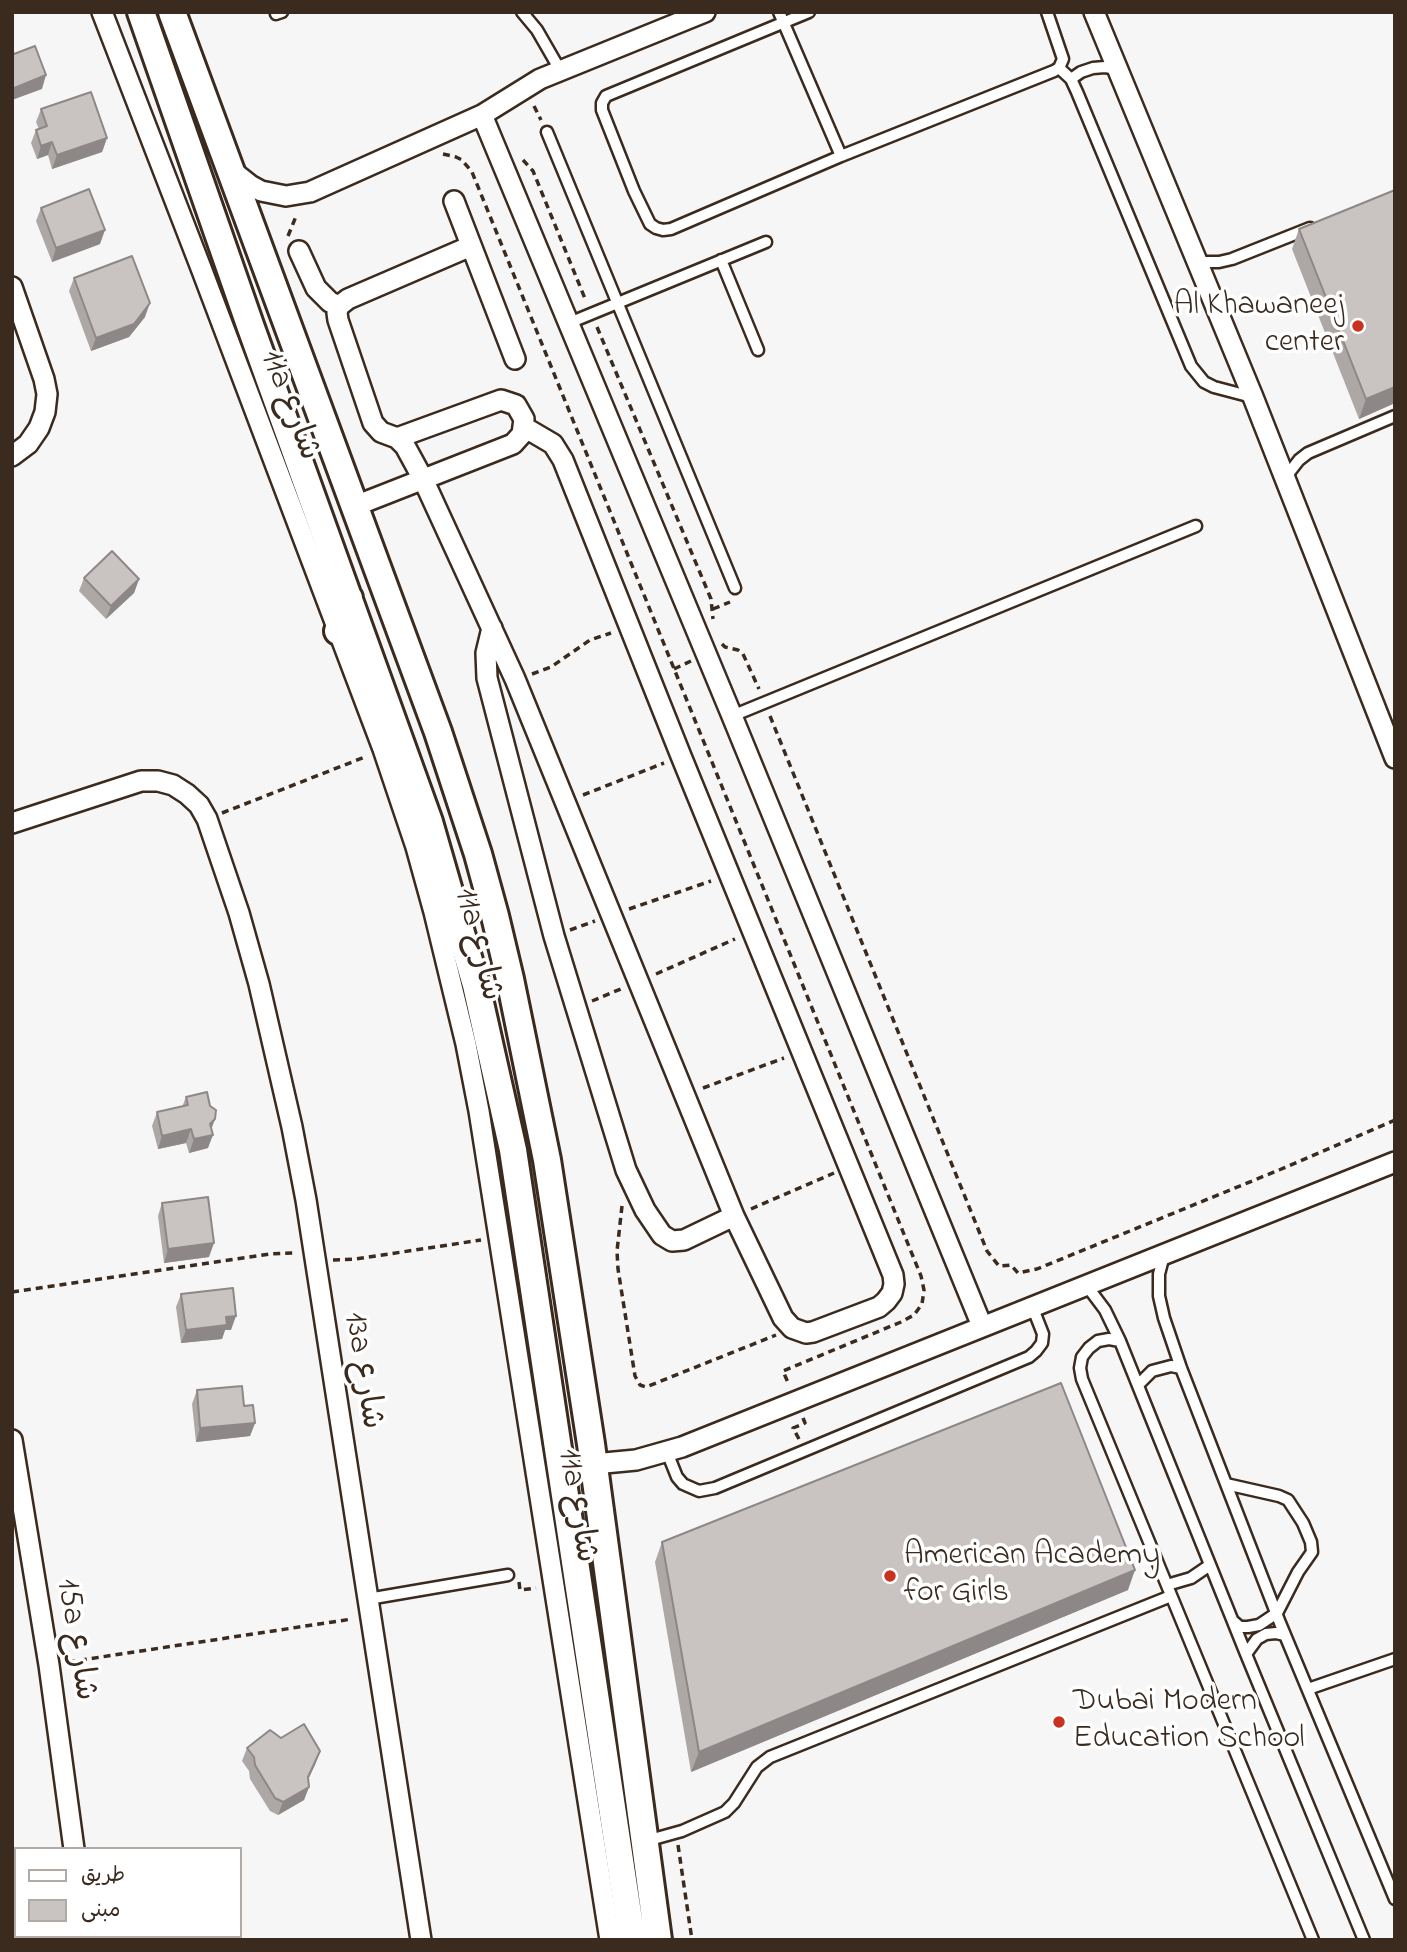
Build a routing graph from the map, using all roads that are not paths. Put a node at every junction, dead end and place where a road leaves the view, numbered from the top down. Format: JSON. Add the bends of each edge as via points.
{"nodes":[{"id":1,"x":102,"y":12,"type":"edge"},
{"id":2,"x":141,"y":12,"type":"edge"},
{"id":3,"x":172,"y":12,"type":"edge"},
{"id":4,"x":522,"y":12,"type":"edge"},
{"id":5,"x":705,"y":12,"type":"edge"},
{"id":6,"x":809,"y":12,"type":"edge"},
{"id":7,"x":1047,"y":12,"type":"edge"},
{"id":8,"x":1094,"y":12,"type":"edge"},
{"id":9,"x":782,"y":17,"type":"edge"},
{"id":10,"x":1059,"y":68,"type":"junction"},
{"id":11,"x":1118,"y":69,"type":"junction"},
{"id":12,"x":560,"y":70,"type":"junction"},
{"id":13,"x":1070,"y":79,"type":"junction"},
{"id":14,"x":482,"y":115,"type":"junction"},
{"id":15,"x":547,"y":132,"type":"road end"},
{"id":16,"x":186,"y":141,"type":"junction"},
{"id":17,"x":841,"y":156,"type":"junction"},
{"id":18,"x":231,"y":169,"type":"junction"},
{"id":19,"x":454,"y":201,"type":"dead end"},
{"id":20,"x":1320,"y":224,"type":"edge"},
{"id":21,"x":766,"y":242,"type":"dead end"},
{"id":22,"x":471,"y":246,"type":"junction"},
{"id":23,"x":292,"y":247,"type":"road end"},
{"id":24,"x":722,"y":260,"type":"junction"},
{"id":25,"x":265,"y":262,"type":"junction"},
{"id":26,"x":1197,"y":262,"type":"junction"},
{"id":27,"x":12,"y":287,"type":"edge"},
{"id":28,"x":618,"y":303,"type":"junction"},
{"id":29,"x":339,"y":306,"type":"junction"},
{"id":30,"x":569,"y":323,"type":"junction"},
{"id":31,"x":250,"y":325,"type":"junction"},
{"id":32,"x":758,"y":350,"type":"dead end"},
{"id":33,"x":515,"y":359,"type":"dead end"},
{"id":34,"x":1253,"y":397,"type":"junction"},
{"id":35,"x":1395,"y":416,"type":"edge"},
{"id":36,"x":524,"y":427,"type":"junction"},
{"id":37,"x":397,"y":438,"type":"junction"},
{"id":38,"x":12,"y":457,"type":"edge"},
{"id":39,"x":423,"y":479,"type":"junction"},
{"id":40,"x":1285,"y":479,"type":"junction"},
{"id":41,"x":355,"y":506,"type":"junction"},
{"id":42,"x":1196,"y":526,"type":"dead end"},
{"id":43,"x":735,"y":588,"type":"dead end"},
{"id":44,"x":349,"y":598,"type":"junction"},
{"id":45,"x":492,"y":628,"type":"junction"},
{"id":46,"x":338,"y":631,"type":"junction"},
{"id":47,"x":412,"y":661,"type":"junction"},
{"id":48,"x":732,"y":716,"type":"junction"},
{"id":49,"x":1395,"y":758,"type":"edge"},
{"id":50,"x":12,"y":823,"type":"edge"},
{"id":51,"x":1395,"y":1162,"type":"edge"},
{"id":52,"x":734,"y":1216,"type":"junction"},
{"id":53,"x":1165,"y":1253,"type":"junction"},
{"id":54,"x":1081,"y":1286,"type":"junction"},
{"id":55,"x":1031,"y":1306,"type":"junction"},
{"id":56,"x":982,"y":1326,"type":"junction"},
{"id":57,"x":542,"y":1340,"type":"junction"},
{"id":58,"x":1120,"y":1342,"type":"junction"},
{"id":59,"x":1181,"y":1368,"type":"junction"},
{"id":60,"x":1138,"y":1385,"type":"junction"},
{"id":61,"x":12,"y":1440,"type":"edge"},
{"id":62,"x":667,"y":1452,"type":"junction"},
{"id":63,"x":594,"y":1464,"type":"junction"},
{"id":64,"x":1226,"y":1484,"type":"junction"},
{"id":65,"x":1210,"y":1564,"type":"junction"},
{"id":66,"x":508,"y":1575,"type":"dead end"},
{"id":67,"x":1167,"y":1585,"type":"junction"},
{"id":68,"x":1171,"y":1596,"type":"junction"},
{"id":69,"x":368,"y":1608,"type":"junction"},
{"id":70,"x":1277,"y":1613,"type":"junction"},
{"id":71,"x":1233,"y":1621,"type":"junction"},
{"id":72,"x":1285,"y":1635,"type":"junction"},
{"id":73,"x":1245,"y":1654,"type":"junction"},
{"id":74,"x":1395,"y":1659,"type":"edge"},
{"id":75,"x":1308,"y":1689,"type":"junction"},
{"id":76,"x":645,"y":1842,"type":"junction"},
{"id":77,"x":74,"y":1847,"type":"edge"},
{"id":78,"x":1395,"y":1899,"type":"edge"},
{"id":79,"x":421,"y":1940,"type":"edge"},
{"id":80,"x":610,"y":1940,"type":"edge"},
{"id":81,"x":632,"y":1940,"type":"edge"},
{"id":82,"x":658,"y":1940,"type":"edge"},
{"id":83,"x":1313,"y":1940,"type":"edge"},
{"id":84,"x":1364,"y":1940,"type":"edge"}],
"edges":[{"from":1,"to":46,"type":"street","name":"11a شارع"},
{"from":2,"to":16,"type":"street","name":"11a شارع"},
{"from":3,"to":18,"type":"street","name":"11a شارع"},
{"from":4,"to":12,"type":"lane"},
{"from":5,"to":12,"type":"street"},
{"from":6,"to":9,"type":"lane"},
{"from":7,"to":10,"type":"lane","via":[[1062,54]]},
{"from":8,"to":11,"type":"street"},
{"from":9,"to":17,"type":"lane"},
{"from":9,"to":17,"type":"lane","via":[[606,96],[601,110],[634,191],[650,224],[671,229]]},
{"from":10,"to":13,"type":"lane"},
{"from":10,"to":17,"type":"lane"},
{"from":11,"to":13,"type":"lane","via":[[1093,68]]},
{"from":11,"to":26,"type":"street"},
{"from":12,"to":14,"type":"street"},
{"from":13,"to":34,"type":"lane","via":[[1191,366],[1204,382]]},
{"from":14,"to":18,"type":"street","via":[[310,192],[286,196],[261,191]]},
{"from":14,"to":30,"type":"street"},
{"from":15,"to":28,"type":"lane"},
{"from":16,"to":25,"type":"street","via":[[211,178],[240,253],[251,262]]},
{"from":16,"to":31,"type":"street","name":"11a شارع"},
{"from":18,"to":25,"type":"street","name":"11a شارع"},
{"from":19,"to":22,"type":"street"},
{"from":20,"to":26,"type":"lane","via":[[1232,259]]},
{"from":21,"to":24,"type":"lane"},
{"from":22,"to":29,"type":"street"},
{"from":22,"to":33,"type":"street"},
{"from":23,"to":29,"type":"street","via":[[316,288]]},
{"from":24,"to":28,"type":"lane"},
{"from":24,"to":32,"type":"lane"},
{"from":25,"to":41,"type":"street","name":"11a شارع"},
{"from":26,"to":34,"type":"street"},
{"from":27,"to":38,"type":"street","via":[[47,394],[39,428]]},
{"from":28,"to":30,"type":"lane"},
{"from":28,"to":43,"type":"lane"},
{"from":29,"to":37,"type":"street","via":[[338,320],[373,423]]},
{"from":30,"to":48,"type":"street"},
{"from":31,"to":44,"type":"street","name":"11a شارع"},
{"from":31,"to":47,"type":"street","via":[[264,326],[279,338],[386,631]]},
{"from":34,"to":40,"type":"street"},
{"from":35,"to":40,"type":"lane","via":[[1308,453]]},
{"from":36,"to":37,"type":"street","via":[[516,405],[501,400]]},
{"from":36,"to":39,"type":"street","via":[[513,444]]},
{"from":36,"to":52,"type":"street","via":[[559,451],[893,1275],[892,1293],[879,1307],[813,1332],[799,1331],[787,1324]]},
{"from":37,"to":39,"type":"street"},
{"from":39,"to":41,"type":"street"},
{"from":39,"to":45,"type":"street"},
{"from":40,"to":49,"type":"street"},
{"from":41,"to":47,"type":"street","name":"11a شارع"},
{"from":42,"to":48,"type":"lane"},
{"from":44,"to":46,"type":"street"},
{"from":44,"to":57,"type":"street","name":"11a شارع","via":[[429,822],[476,985],[513,1150]]},
{"from":45,"to":52,"type":"street"},
{"from":45,"to":52,"type":"street","via":[[487,678],[554,936],[630,1180],[654,1224],[672,1241],[684,1240]]},
{"from":46,"to":80,"type":"street","name":"11a شارع","via":[[416,847],[452,978],[479,1111]]},
{"from":47,"to":63,"type":"street","name":"11a شارع","via":[[478,854],[510,979],[547,1160]]},
{"from":48,"to":56,"type":"street"},
{"from":50,"to":69,"type":"street","name":"13a شارع","via":[[141,781],[173,785],[193,800],[207,819],[239,913],[306,1200]]},
{"from":51,"to":53,"type":"street"},
{"from":53,"to":54,"type":"street"},
{"from":53,"to":59,"type":"lane","via":[[1159,1296]]},
{"from":54,"to":55,"type":"street"},
{"from":54,"to":58,"type":"lane","via":[[1098,1299]]},
{"from":55,"to":56,"type":"street"},
{"from":55,"to":62,"type":"lane","via":[[1043,1334],[1042,1343],[1029,1357],[707,1491],[683,1484]]},
{"from":56,"to":62,"type":"street"},
{"from":57,"to":63,"type":"street","via":[[555,1362],[574,1447]]},
{"from":57,"to":81,"type":"street","name":"11a شارع"},
{"from":58,"to":60,"type":"lane"},
{"from":58,"to":67,"type":"lane","via":[[1098,1341],[1089,1348],[1080,1368],[1082,1379]]},
{"from":59,"to":60,"type":"lane","via":[[1152,1371]]},
{"from":59,"to":64,"type":"lane"},
{"from":60,"to":65,"type":"lane"},
{"from":61,"to":77,"type":"street","name":"15a شارع"},
{"from":62,"to":63,"type":"street"},
{"from":63,"to":76,"type":"street","name":"11a شارع"},
{"from":64,"to":70,"type":"lane"},
{"from":64,"to":70,"type":"lane","via":[[1288,1500],[1311,1542],[1312,1552]]},
{"from":65,"to":67,"type":"lane","via":[[1191,1578]]},
{"from":65,"to":71,"type":"lane"},
{"from":66,"to":69,"type":"lane"},
{"from":67,"to":68,"type":"lane"},
{"from":68,"to":76,"type":"lane","via":[[771,1757],[757,1768],[726,1812]]},
{"from":68,"to":83,"type":"lane"},
{"from":69,"to":79,"type":"street","name":"13a شارع"},
{"from":70,"to":71,"type":"lane","via":[[1248,1627]]},
{"from":70,"to":72,"type":"lane"},
{"from":71,"to":73,"type":"lane"},
{"from":72,"to":73,"type":"lane","via":[[1266,1634]]},
{"from":72,"to":75,"type":"lane"},
{"from":73,"to":84,"type":"lane"},
{"from":74,"to":75,"type":"lane"},
{"from":75,"to":78,"type":"lane"},
{"from":76,"to":82,"type":"street","name":"11a شارع"}]}
